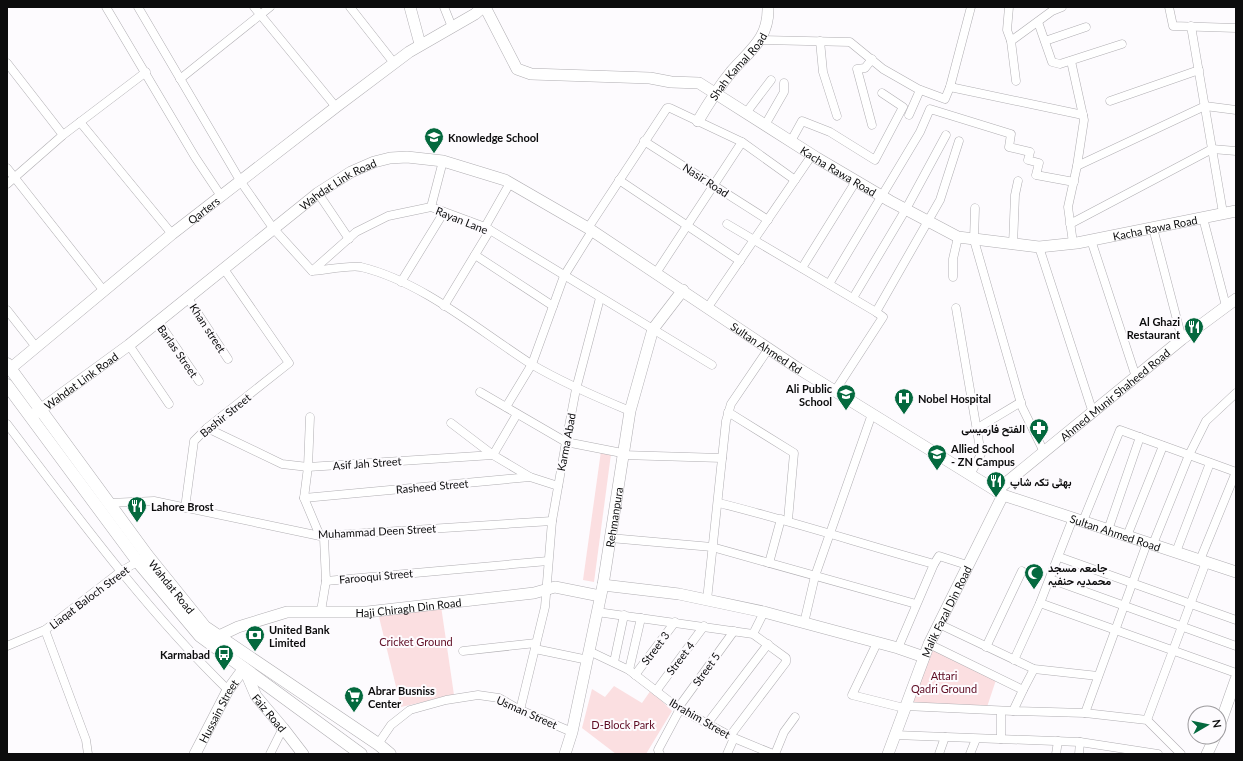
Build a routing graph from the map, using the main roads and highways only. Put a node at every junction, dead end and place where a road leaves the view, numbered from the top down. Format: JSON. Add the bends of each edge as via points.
{"nodes":[{"id":1,"x":9,"y":366,"type":"edge"},
{"id":2,"x":7,"y":385,"type":"edge"},
{"id":3,"x":143,"y":558,"type":"junction"},
{"id":4,"x":250,"y":657,"type":"junction"},
{"id":5,"x":244,"y":668,"type":"junction"},
{"id":6,"x":361,"y":754,"type":"edge"},
{"id":7,"x":390,"y":754,"type":"edge"}],
"edges":[{"from":1,"to":3,"type":"main road","name":"Wahdat Road","via":[[109,503]]},
{"from":2,"to":3,"type":"main road","name":"Wahdat Road"},
{"from":3,"to":4,"type":"main road","name":"Wahdat Road","via":[[205,627]]},
{"from":3,"to":5,"type":"main road","name":"Wahdat Road","via":[[200,636]]},
{"from":4,"to":5,"type":"main road"},
{"from":4,"to":7,"type":"main road","name":"Wahdat Road"},
{"from":5,"to":6,"type":"main road","name":"Wahdat Road"}]}
